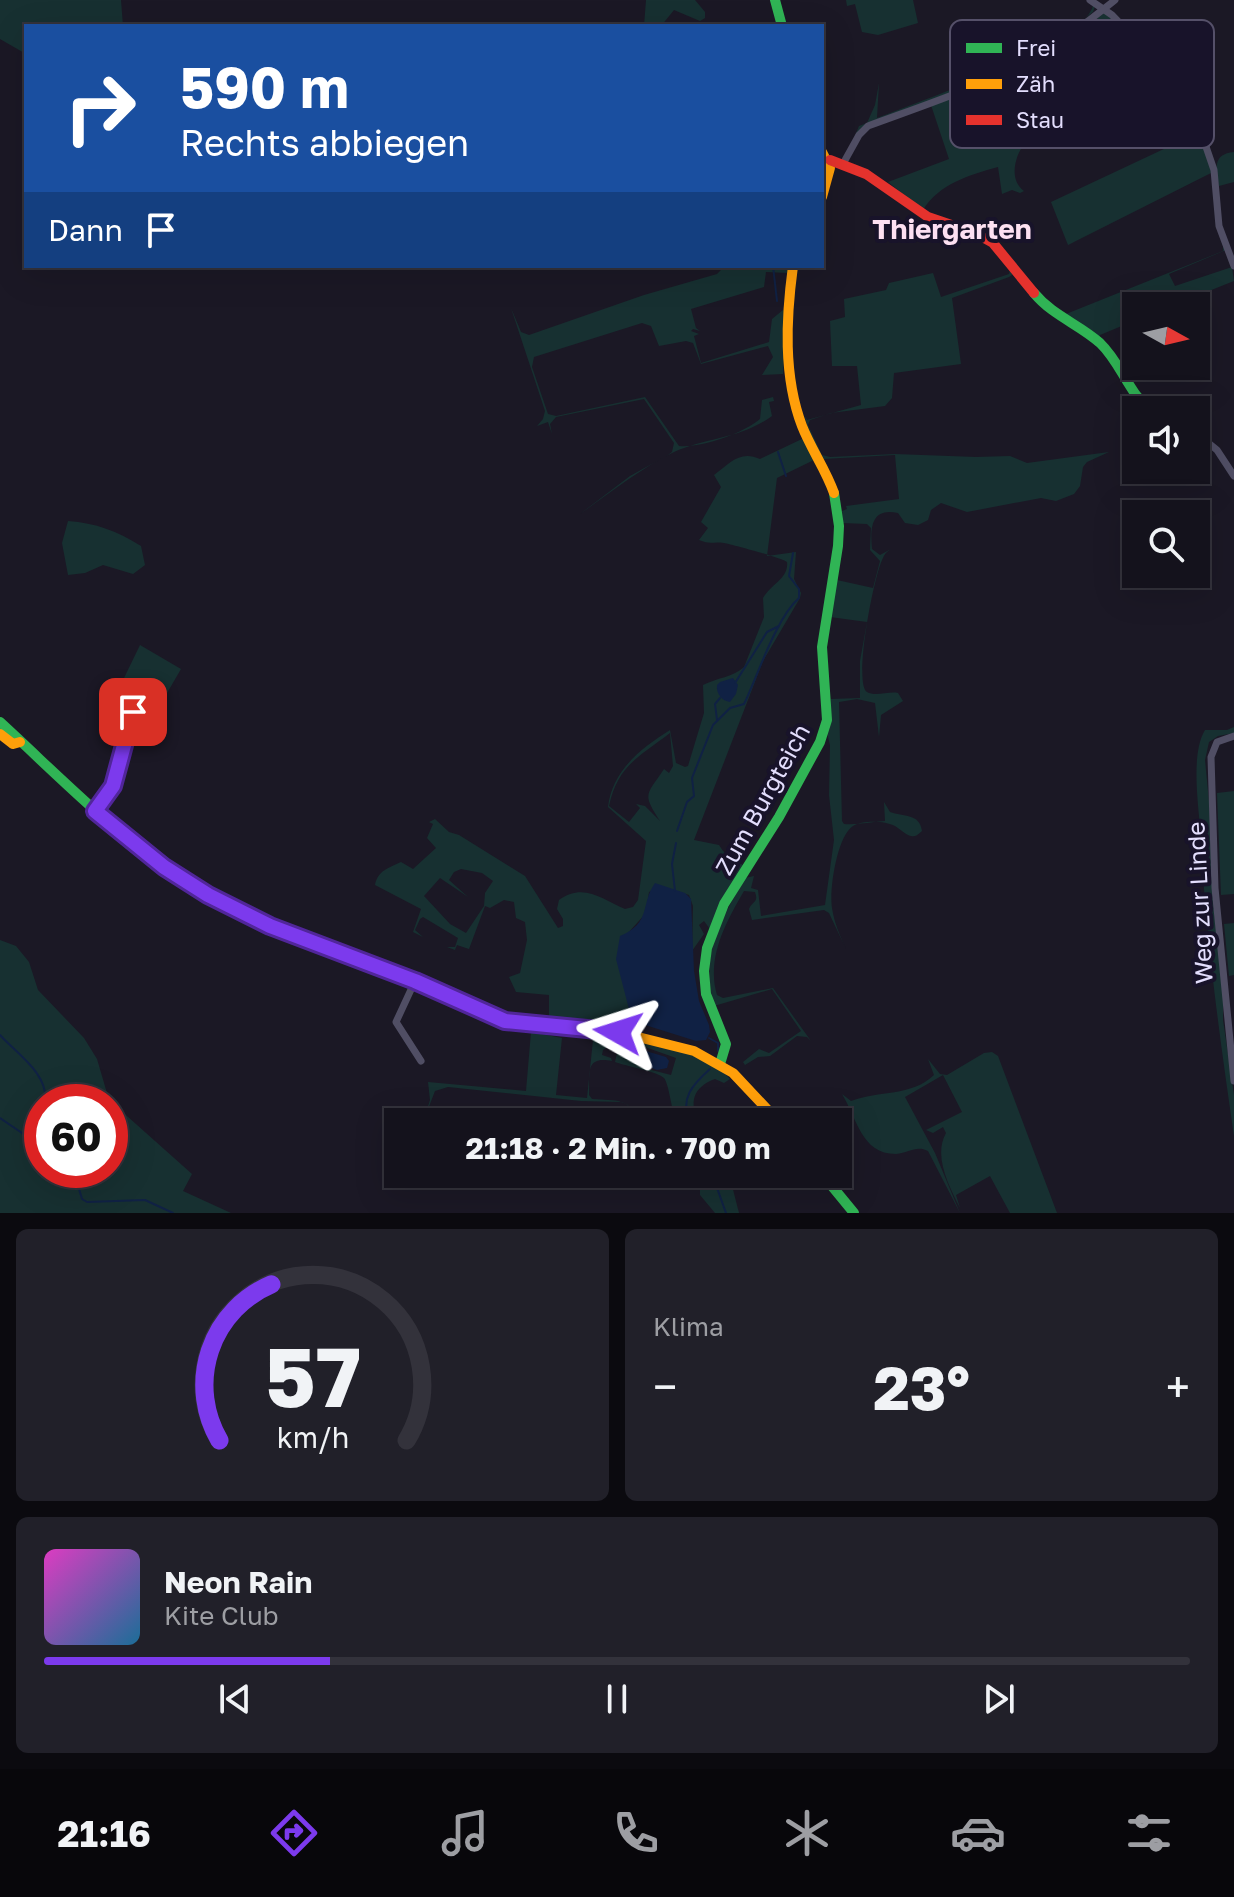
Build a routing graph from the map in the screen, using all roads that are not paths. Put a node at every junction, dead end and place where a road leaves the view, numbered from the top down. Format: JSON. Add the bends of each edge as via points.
{"nodes":[{"id":1,"x":775,"y":0,"type":"edge"},
{"id":2,"x":1090,"y":0,"type":"edge"},
{"id":3,"x":1115,"y":0,"type":"edge"},
{"id":4,"x":1104,"y":8,"type":"junction"},
{"id":5,"x":1089,"y":20,"type":"edge"},
{"id":6,"x":1116,"y":20,"type":"edge"},
{"id":7,"x":778,"y":24,"type":"edge"},
{"id":8,"x":950,"y":95,"type":"edge"},
{"id":9,"x":1206,"y":148,"type":"edge"},
{"id":10,"x":824,"y":154,"type":"edge"},
{"id":11,"x":830,"y":160,"type":"junction"},
{"id":12,"x":844,"y":162,"type":"junction"},
{"id":13,"x":824,"y":192,"type":"edge"},
{"id":14,"x":1234,"y":266,"type":"edge"},
{"id":15,"x":793,"y":268,"type":"edge"},
{"id":16,"x":1137,"y":396,"type":"edge"},
{"id":17,"x":1210,"y":444,"type":"edge"},
{"id":18,"x":1234,"y":476,"type":"edge"},
{"id":19,"x":133,"y":712,"type":"dead end"},
{"id":20,"x":0,"y":722,"type":"edge"},
{"id":21,"x":0,"y":734,"type":"edge"},
{"id":22,"x":1234,"y":736,"type":"edge"},
{"id":23,"x":20,"y":742,"type":"junction"},
{"id":24,"x":95,"y":811,"type":"junction"},
{"id":25,"x":415,"y":981,"type":"junction"},
{"id":26,"x":421,"y":1061,"type":"dead end"},
{"id":27,"x":720,"y":1064,"type":"junction"},
{"id":28,"x":1234,"y":1081,"type":"edge"},
{"id":29,"x":767,"y":1108,"type":"edge"},
{"id":30,"x":833,"y":1188,"type":"edge"},
{"id":31,"x":854,"y":1213,"type":"edge"}],
"edges":[{"from":1,"to":7,"type":"street"},
{"from":2,"to":4,"type":"street"},
{"from":3,"to":4,"type":"street"},
{"from":4,"to":5,"type":"street"},
{"from":4,"to":6,"type":"street"},
{"from":8,"to":12,"type":"street","via":[[868,126]]},
{"from":9,"to":14,"type":"street","via":[[1219,226]]},
{"from":10,"to":11,"type":"street"},
{"from":11,"to":12,"type":"street"},
{"from":11,"to":13,"type":"street"},
{"from":12,"to":16,"type":"street","via":[[921,213],[994,244],[1050,310],[1099,343]]},
{"from":15,"to":27,"type":"street","name":"Zum Burgteich","via":[[793,393],[803,428],[835,495],[838,516],[821,655],[827,717],[796,786],[710,939],[704,982],[726,1044]]},
{"from":17,"to":18,"type":"street"},
{"from":19,"to":24,"type":"street","via":[[113,786]]},
{"from":20,"to":23,"type":"street"},
{"from":21,"to":23,"type":"street","via":[[13,744]]},
{"from":22,"to":28,"type":"street","name":"Weg zur Linde","via":[[1217,742],[1211,757],[1215,888]]},
{"from":23,"to":24,"type":"street"},
{"from":24,"to":25,"type":"street","via":[[164,867],[232,908]]},
{"from":25,"to":26,"type":"street","via":[[396,1022]]},
{"from":25,"to":27,"type":"street","via":[[505,1021],[618,1032],[686,1048]]},
{"from":27,"to":29,"type":"street"},
{"from":30,"to":31,"type":"street"}]}
